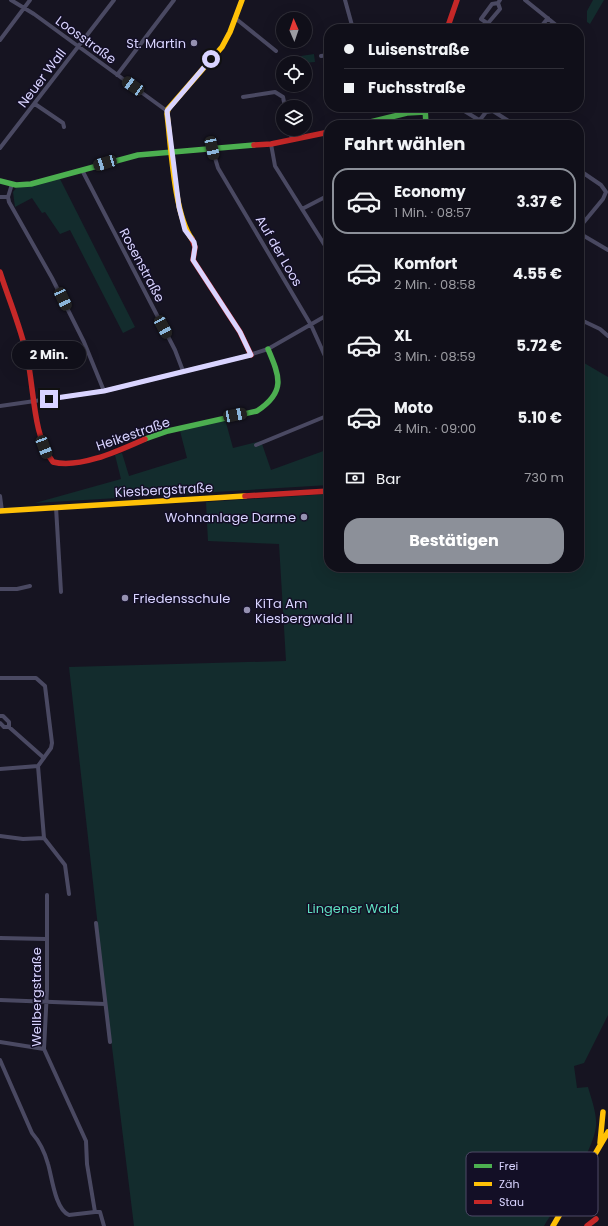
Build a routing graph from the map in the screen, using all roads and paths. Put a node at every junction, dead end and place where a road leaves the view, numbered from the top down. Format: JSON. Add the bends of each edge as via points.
{"nodes":[{"id":1,"x":11,"y":0,"type":"edge"},
{"id":2,"x":30,"y":0,"type":"edge"},
{"id":3,"x":114,"y":0,"type":"edge"},
{"id":4,"x":174,"y":0,"type":"edge"},
{"id":5,"x":242,"y":0,"type":"edge"},
{"id":6,"x":345,"y":0,"type":"edge"},
{"id":7,"x":457,"y":0,"type":"edge"},
{"id":8,"x":525,"y":0,"type":"edge"},
{"id":9,"x":499,"y":1,"type":"edge"},
{"id":10,"x":24,"y":8,"type":"junction"},
{"id":11,"x":235,"y":18,"type":"junction"},
{"id":12,"x":548,"y":18,"type":"junction"},
{"id":13,"x":449,"y":22,"type":"joint"},
{"id":14,"x":352,"y":24,"type":"edge"},
{"id":15,"x":451,"y":24,"type":"edge"},
{"id":16,"x":543,"y":24,"type":"edge"},
{"id":17,"x":555,"y":24,"type":"edge"},
{"id":18,"x":0,"y":40,"type":"edge"},
{"id":19,"x":78,"y":47,"type":"junction"},
{"id":20,"x":276,"y":51,"type":"dead end"},
{"id":21,"x":321,"y":56,"type":"dead end"},
{"id":22,"x":324,"y":56,"type":"edge"},
{"id":23,"x":117,"y":75,"type":"junction"},
{"id":24,"x":244,"y":97,"type":"dead end"},
{"id":25,"x":284,"y":100,"type":"edge"},
{"id":26,"x":35,"y":104,"type":"junction"},
{"id":27,"x":167,"y":111,"type":"junction"},
{"id":28,"x":412,"y":112,"type":"edge"},
{"id":29,"x":466,"y":112,"type":"edge"},
{"id":30,"x":486,"y":112,"type":"edge"},
{"id":31,"x":495,"y":112,"type":"edge"},
{"id":32,"x":383,"y":120,"type":"edge"},
{"id":33,"x":479,"y":120,"type":"joint"},
{"id":34,"x":507,"y":120,"type":"edge"},
{"id":35,"x":64,"y":127,"type":"dead end"},
{"id":36,"x":324,"y":133,"type":"edge"},
{"id":37,"x":291,"y":136,"type":"edge"},
{"id":38,"x":292,"y":140,"type":"junction"},
{"id":39,"x":271,"y":144,"type":"junction"},
{"id":40,"x":0,"y":148,"type":"edge"},
{"id":41,"x":212,"y":148,"type":"junction"},
{"id":42,"x":171,"y":151,"type":"junction"},
{"id":43,"x":82,"y":170,"type":"junction"},
{"id":44,"x":584,"y":173,"type":"edge"},
{"id":45,"x":0,"y":181,"type":"edge"},
{"id":46,"x":12,"y":184,"type":"junction"},
{"id":47,"x":0,"y":197,"type":"edge"},
{"id":48,"x":8,"y":197,"type":"junction"},
{"id":49,"x":324,"y":198,"type":"edge"},
{"id":50,"x":302,"y":209,"type":"junction"},
{"id":51,"x":584,"y":222,"type":"edge"},
{"id":52,"x":584,"y":235,"type":"edge"},
{"id":53,"x":324,"y":244,"type":"edge"},
{"id":54,"x":608,"y":250,"type":"edge"},
{"id":55,"x":0,"y":272,"type":"edge"},
{"id":56,"x":324,"y":317,"type":"edge"},
{"id":57,"x":584,"y":321,"type":"edge"},
{"id":58,"x":311,"y":325,"type":"junction"},
{"id":59,"x":608,"y":336,"type":"edge"},
{"id":60,"x":268,"y":349,"type":"junction"},
{"id":61,"x":324,"y":354,"type":"edge"},
{"id":62,"x":251,"y":355,"type":"junction"},
{"id":63,"x":183,"y":371,"type":"junction"},
{"id":64,"x":104,"y":391,"type":"junction"},
{"id":65,"x":33,"y":401,"type":"junction"},
{"id":66,"x":0,"y":406,"type":"edge"},
{"id":67,"x":324,"y":417,"type":"edge"},
{"id":68,"x":256,"y":446,"type":"dead end"},
{"id":69,"x":324,"y":491,"type":"edge"},
{"id":70,"x":0,"y":496,"type":"edge"},
{"id":71,"x":56,"y":507,"type":"junction"},
{"id":72,"x":1,"y":511,"type":"edge"},
{"id":73,"x":30,"y":586,"type":"dead end"},
{"id":74,"x":0,"y":590,"type":"edge"},
{"id":75,"x":61,"y":592,"type":"dead end"},
{"id":76,"x":0,"y":678,"type":"edge"},
{"id":77,"x":0,"y":716,"type":"edge"},
{"id":78,"x":0,"y":723,"type":"edge"},
{"id":79,"x":9,"y":727,"type":"junction"},
{"id":80,"x":44,"y":758,"type":"junction"},
{"id":81,"x":38,"y":766,"type":"junction"},
{"id":82,"x":0,"y":768,"type":"edge"},
{"id":83,"x":0,"y":836,"type":"edge"},
{"id":84,"x":44,"y":838,"type":"junction"},
{"id":85,"x":69,"y":894,"type":"dead end"},
{"id":86,"x":47,"y":896,"type":"dead end"},
{"id":87,"x":96,"y":922,"type":"dead end"},
{"id":88,"x":0,"y":938,"type":"edge"},
{"id":89,"x":46,"y":939,"type":"junction"},
{"id":90,"x":0,"y":1000,"type":"edge"},
{"id":91,"x":46,"y":1002,"type":"junction"},
{"id":92,"x":105,"y":1004,"type":"junction"},
{"id":93,"x":0,"y":1042,"type":"edge"},
{"id":94,"x":110,"y":1042,"type":"dead end"},
{"id":95,"x":44,"y":1048,"type":"junction"},
{"id":96,"x":0,"y":1060,"type":"edge"},
{"id":97,"x":603,"y":1112,"type":"dead end"},
{"id":98,"x":608,"y":1132,"type":"edge"},
{"id":99,"x":599,"y":1148,"type":"junction"},
{"id":100,"x":597,"y":1152,"type":"edge"},
{"id":101,"x":95,"y":1212,"type":"junction"},
{"id":102,"x":559,"y":1216,"type":"edge"},
{"id":103,"x":596,"y":1219,"type":"dead end"},
{"id":104,"x":104,"y":1226,"type":"edge"},
{"id":105,"x":553,"y":1226,"type":"edge"},
{"id":106,"x":587,"y":1226,"type":"edge"}],
"edges":[{"from":1,"to":10,"type":"street","name":"Loosstraße"},
{"from":2,"to":10,"type":"street"},
{"from":3,"to":19,"type":"street","name":"Neuer Wall"},
{"from":4,"to":23,"type":"street"},
{"from":5,"to":11,"type":"street"},
{"from":6,"to":14,"type":"street"},
{"from":7,"to":13,"type":"street"},
{"from":8,"to":12,"type":"street"},
{"from":9,"to":9,"type":"street","via":[[500,9],[486,23],[481,19],[492,4]]},
{"from":10,"to":18,"type":"street"},
{"from":10,"to":19,"type":"street","name":"Loosstraße"},
{"from":11,"to":20,"type":"street"},
{"from":11,"to":27,"type":"street","via":[[222,47]]},
{"from":12,"to":16,"type":"street"},
{"from":12,"to":17,"type":"street"},
{"from":13,"to":15,"type":"street"},
{"from":19,"to":23,"type":"street","name":"Loosstraße"},
{"from":19,"to":26,"type":"street","name":"Neuer Wall"},
{"from":21,"to":22,"type":"street"},
{"from":23,"to":27,"type":"street","name":"Loosstraße"},
{"from":24,"to":25,"type":"street","via":[[275,92]]},
{"from":26,"to":35,"type":"street","via":[[63,123]]},
{"from":26,"to":40,"type":"street","name":"Neuer Wall"},
{"from":27,"to":42,"type":"street"},
{"from":28,"to":32,"type":"street"},
{"from":29,"to":33,"type":"street"},
{"from":30,"to":33,"type":"street"},
{"from":31,"to":34,"type":"street"},
{"from":36,"to":38,"type":"street"},
{"from":37,"to":38,"type":"street"},
{"from":38,"to":39,"type":"street"},
{"from":39,"to":41,"type":"street"},
{"from":39,"to":50,"type":"street","via":[[275,166]]},
{"from":41,"to":42,"type":"street"},
{"from":41,"to":58,"type":"street","name":"Auf der Loos","via":[[218,168]]},
{"from":42,"to":43,"type":"street","via":[[138,155]]},
{"from":42,"to":62,"type":"street","via":[[181,220],[195,247],[193,260],[240,332]]},
{"from":43,"to":46,"type":"street","via":[[32,184]]},
{"from":43,"to":63,"type":"street","name":"Rosenstraße","via":[[176,350]]},
{"from":44,"to":51,"type":"street","via":[[601,185],[606,192]]},
{"from":45,"to":46,"type":"street"},
{"from":46,"to":48,"type":"street"},
{"from":47,"to":48,"type":"street"},
{"from":48,"to":64,"type":"street","via":[[14,213],[52,278],[84,342]]},
{"from":49,"to":50,"type":"street"},
{"from":50,"to":53,"type":"street"},
{"from":52,"to":54,"type":"street"},
{"from":55,"to":65,"type":"street","via":[[27,356]]},
{"from":56,"to":58,"type":"street"},
{"from":57,"to":59,"type":"street"},
{"from":58,"to":60,"type":"street"},
{"from":58,"to":61,"type":"street","name":"Auf der Loos"},
{"from":60,"to":62,"type":"street"},
{"from":60,"to":65,"type":"street","name":"Heikestraße","via":[[279,385],[278,393],[270,404],[257,411],[148,438],[84,461],[62,464],[53,462],[48,456]]},
{"from":62,"to":63,"type":"street"},
{"from":63,"to":64,"type":"street"},
{"from":64,"to":65,"type":"street"},
{"from":65,"to":66,"type":"street"},
{"from":67,"to":68,"type":"street"},
{"from":69,"to":71,"type":"street","name":"Kiesbergstraße"},
{"from":70,"to":72,"type":"street"},
{"from":71,"to":72,"type":"street","name":"Kiesbergstraße"},
{"from":71,"to":75,"type":"street"},
{"from":73,"to":74,"type":"street"},
{"from":76,"to":80,"type":"street","via":[[36,678],[45,686],[52,743]]},
{"from":77,"to":79,"type":"street","via":[[9,722]]},
{"from":78,"to":79,"type":"street","via":[[4,727]]},
{"from":79,"to":80,"type":"street"},
{"from":80,"to":81,"type":"street"},
{"from":81,"to":82,"type":"street"},
{"from":81,"to":84,"type":"street"},
{"from":83,"to":84,"type":"street"},
{"from":84,"to":85,"type":"street","via":[[65,865]]},
{"from":86,"to":89,"type":"street","name":"Wellbergstraße"},
{"from":87,"to":92,"type":"street"},
{"from":88,"to":89,"type":"street"},
{"from":89,"to":91,"type":"street","name":"Wellbergstraße"},
{"from":90,"to":91,"type":"street"},
{"from":91,"to":92,"type":"street"},
{"from":91,"to":95,"type":"street","name":"Wellbergstraße"},
{"from":92,"to":94,"type":"street"},
{"from":93,"to":95,"type":"street"},
{"from":95,"to":101,"type":"street","name":"Wellbergstraße","via":[[86,1141]]},
{"from":96,"to":101,"type":"street","via":[[32,1133],[45,1156],[53,1187],[64,1211],[70,1215]]},
{"from":97,"to":99,"type":"street"},
{"from":98,"to":99,"type":"street"},
{"from":99,"to":100,"type":"street"},
{"from":101,"to":104,"type":"street","name":"Wellbergstraße","via":[[102,1214]]},
{"from":102,"to":105,"type":"street"},
{"from":103,"to":106,"type":"street"}]}
